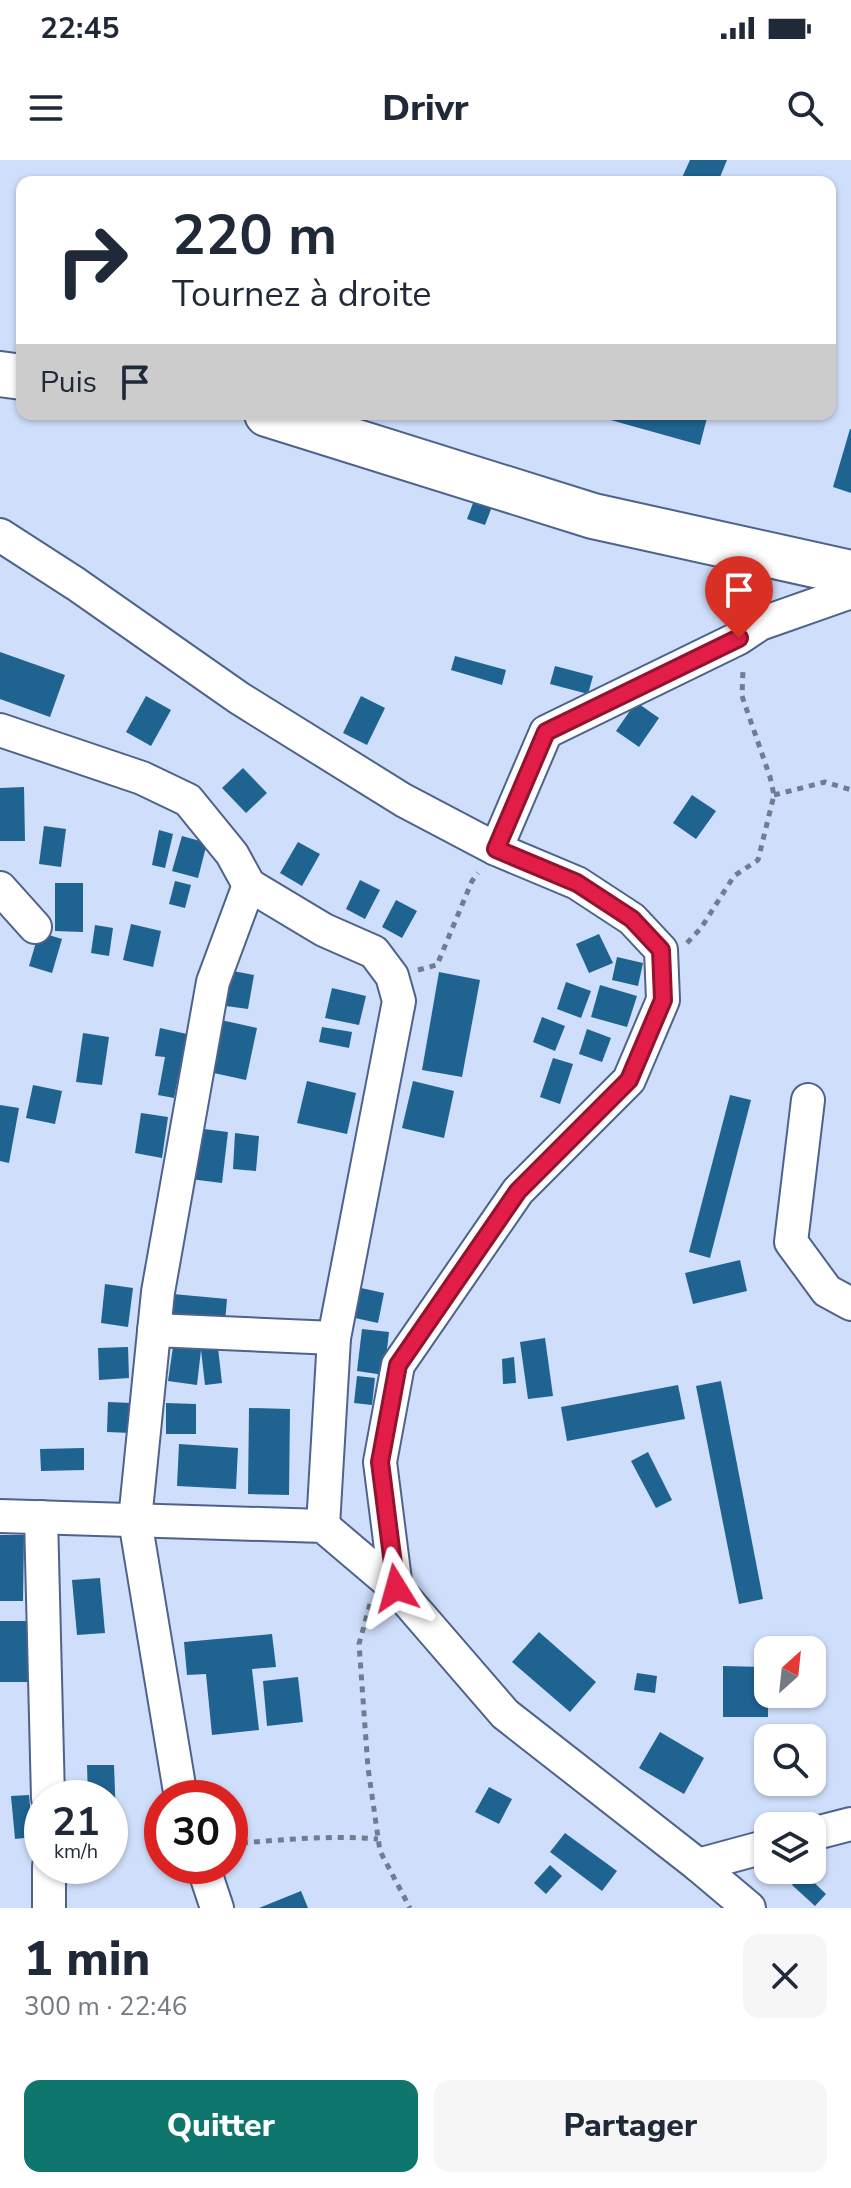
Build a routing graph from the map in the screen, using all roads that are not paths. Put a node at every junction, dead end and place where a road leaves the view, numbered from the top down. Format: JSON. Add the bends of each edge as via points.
{"nodes":[{"id":1,"x":286,"y":420,"type":"edge"},
{"id":2,"x":0,"y":535,"type":"edge"},
{"id":3,"x":851,"y":573,"type":"edge"},
{"id":4,"x":851,"y":592,"type":"edge"},
{"id":5,"x":0,"y":730,"type":"edge"},
{"id":6,"x":496,"y":849,"type":"junction"},
{"id":7,"x":249,"y":885,"type":"junction"},
{"id":8,"x":0,"y":888,"type":"edge"},
{"id":9,"x":35,"y":927,"type":"dead end"},
{"id":10,"x":808,"y":1100,"type":"dead end"},
{"id":11,"x":851,"y":1304,"type":"edge"},
{"id":12,"x":154,"y":1330,"type":"junction"},
{"id":13,"x":334,"y":1338,"type":"junction"},
{"id":14,"x":0,"y":1516,"type":"edge"},
{"id":15,"x":41,"y":1517,"type":"junction"},
{"id":16,"x":135,"y":1520,"type":"junction"},
{"id":17,"x":323,"y":1526,"type":"junction"},
{"id":18,"x":387,"y":1580,"type":"junction"},
{"id":19,"x":48,"y":1780,"type":"edge"},
{"id":20,"x":178,"y":1780,"type":"edge"},
{"id":21,"x":851,"y":1824,"type":"edge"},
{"id":22,"x":826,"y":1830,"type":"edge"},
{"id":23,"x":754,"y":1850,"type":"edge"},
{"id":24,"x":698,"y":1865,"type":"junction"},
{"id":25,"x":49,"y":1884,"type":"edge"},
{"id":26,"x":209,"y":1884,"type":"edge"},
{"id":27,"x":49,"y":1908,"type":"edge"},
{"id":28,"x":217,"y":1908,"type":"edge"},
{"id":29,"x":749,"y":1908,"type":"edge"}],
"edges":[{"from":1,"to":3,"type":"main road","via":[[593,516]]},
{"from":2,"to":6,"type":"street","via":[[239,698],[403,800]]},
{"from":4,"to":6,"type":"street","via":[[760,624],[546,732]]},
{"from":5,"to":7,"type":"street","via":[[142,778],[188,800],[232,854]]},
{"from":6,"to":18,"type":"street","via":[[577,883],[632,919],[661,950],[663,1000],[629,1080],[518,1191],[398,1365],[380,1462]]},
{"from":7,"to":12,"type":"street","via":[[213,982]]},
{"from":7,"to":13,"type":"street","via":[[324,930],[374,952],[392,976],[399,1001]]},
{"from":8,"to":9,"type":"street"},
{"from":10,"to":11,"type":"street","via":[[791,1242],[827,1291]]},
{"from":12,"to":13,"type":"street"},
{"from":12,"to":16,"type":"street"},
{"from":13,"to":17,"type":"street"},
{"from":14,"to":15,"type":"street"},
{"from":15,"to":16,"type":"street"},
{"from":15,"to":19,"type":"street"},
{"from":16,"to":17,"type":"street"},
{"from":16,"to":20,"type":"street"},
{"from":17,"to":18,"type":"street"},
{"from":18,"to":24,"type":"street","via":[[505,1714]]},
{"from":21,"to":22,"type":"street"},
{"from":23,"to":24,"type":"street"},
{"from":24,"to":29,"type":"street"},
{"from":25,"to":27,"type":"street"},
{"from":26,"to":28,"type":"street"}]}
